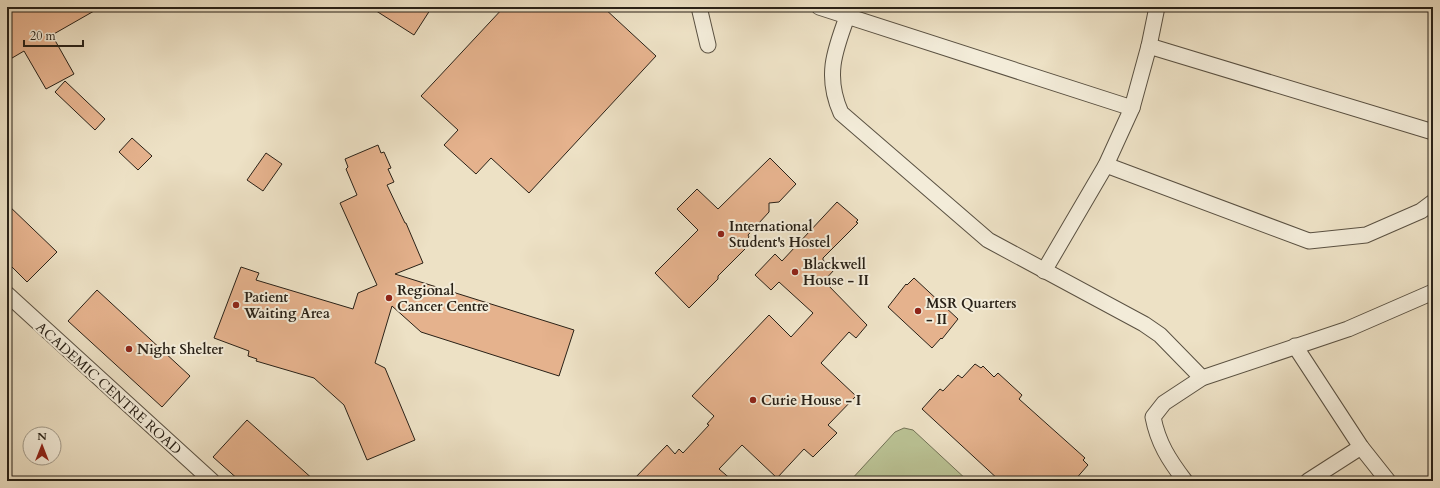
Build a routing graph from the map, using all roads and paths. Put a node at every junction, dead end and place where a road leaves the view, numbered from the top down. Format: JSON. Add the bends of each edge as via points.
{"nodes":[{"id":1,"x":699,"y":7,"type":"edge"},
{"id":2,"x":819,"y":7,"type":"edge"},
{"id":3,"x":1157,"y":7,"type":"edge"},
{"id":4,"x":847,"y":17,"type":"junction"},
{"id":5,"x":708,"y":45,"type":"dead end"},
{"id":6,"x":1149,"y":46,"type":"junction"},
{"id":7,"x":1132,"y":108,"type":"junction"},
{"id":8,"x":1433,"y":132,"type":"edge"},
{"id":9,"x":1106,"y":165,"type":"junction"},
{"id":10,"x":1433,"y":202,"type":"edge"},
{"id":11,"x":1044,"y":271,"type":"junction"},
{"id":12,"x":1433,"y":292,"type":"edge"},
{"id":13,"x":7,"y":294,"type":"edge"},
{"id":14,"x":1294,"y":346,"type":"junction"},
{"id":15,"x":1202,"y":378,"type":"junction"},
{"id":16,"x":1360,"y":447,"type":"junction"},
{"id":17,"x":212,"y":481,"type":"edge"},
{"id":18,"x":1185,"y":481,"type":"edge"},
{"id":19,"x":1308,"y":481,"type":"edge"},
{"id":20,"x":1388,"y":481,"type":"edge"}],
"edges":[{"from":1,"to":5,"type":"street"},
{"from":2,"to":4,"type":"street"},
{"from":3,"to":6,"type":"street"},
{"from":4,"to":7,"type":"street"},
{"from":4,"to":11,"type":"street","via":[[834,50],[832,79],[834,98],[841,113],[988,240]]},
{"from":6,"to":7,"type":"street"},
{"from":6,"to":8,"type":"street"},
{"from":7,"to":9,"type":"street"},
{"from":9,"to":10,"type":"street","via":[[1309,241],[1366,235],[1421,211]]},
{"from":9,"to":11,"type":"street"},
{"from":11,"to":15,"type":"street","via":[[1144,324],[1160,335]]},
{"from":12,"to":14,"type":"street","via":[[1348,329]]},
{"from":13,"to":17,"type":"street","name":"ACADEMIC CENTRE ROAD"},
{"from":14,"to":15,"type":"street"},
{"from":14,"to":16,"type":"street"},
{"from":15,"to":18,"type":"street","via":[[1164,403],[1153,417],[1157,435],[1167,457]]},
{"from":16,"to":19,"type":"street"},
{"from":16,"to":20,"type":"street"}]}
